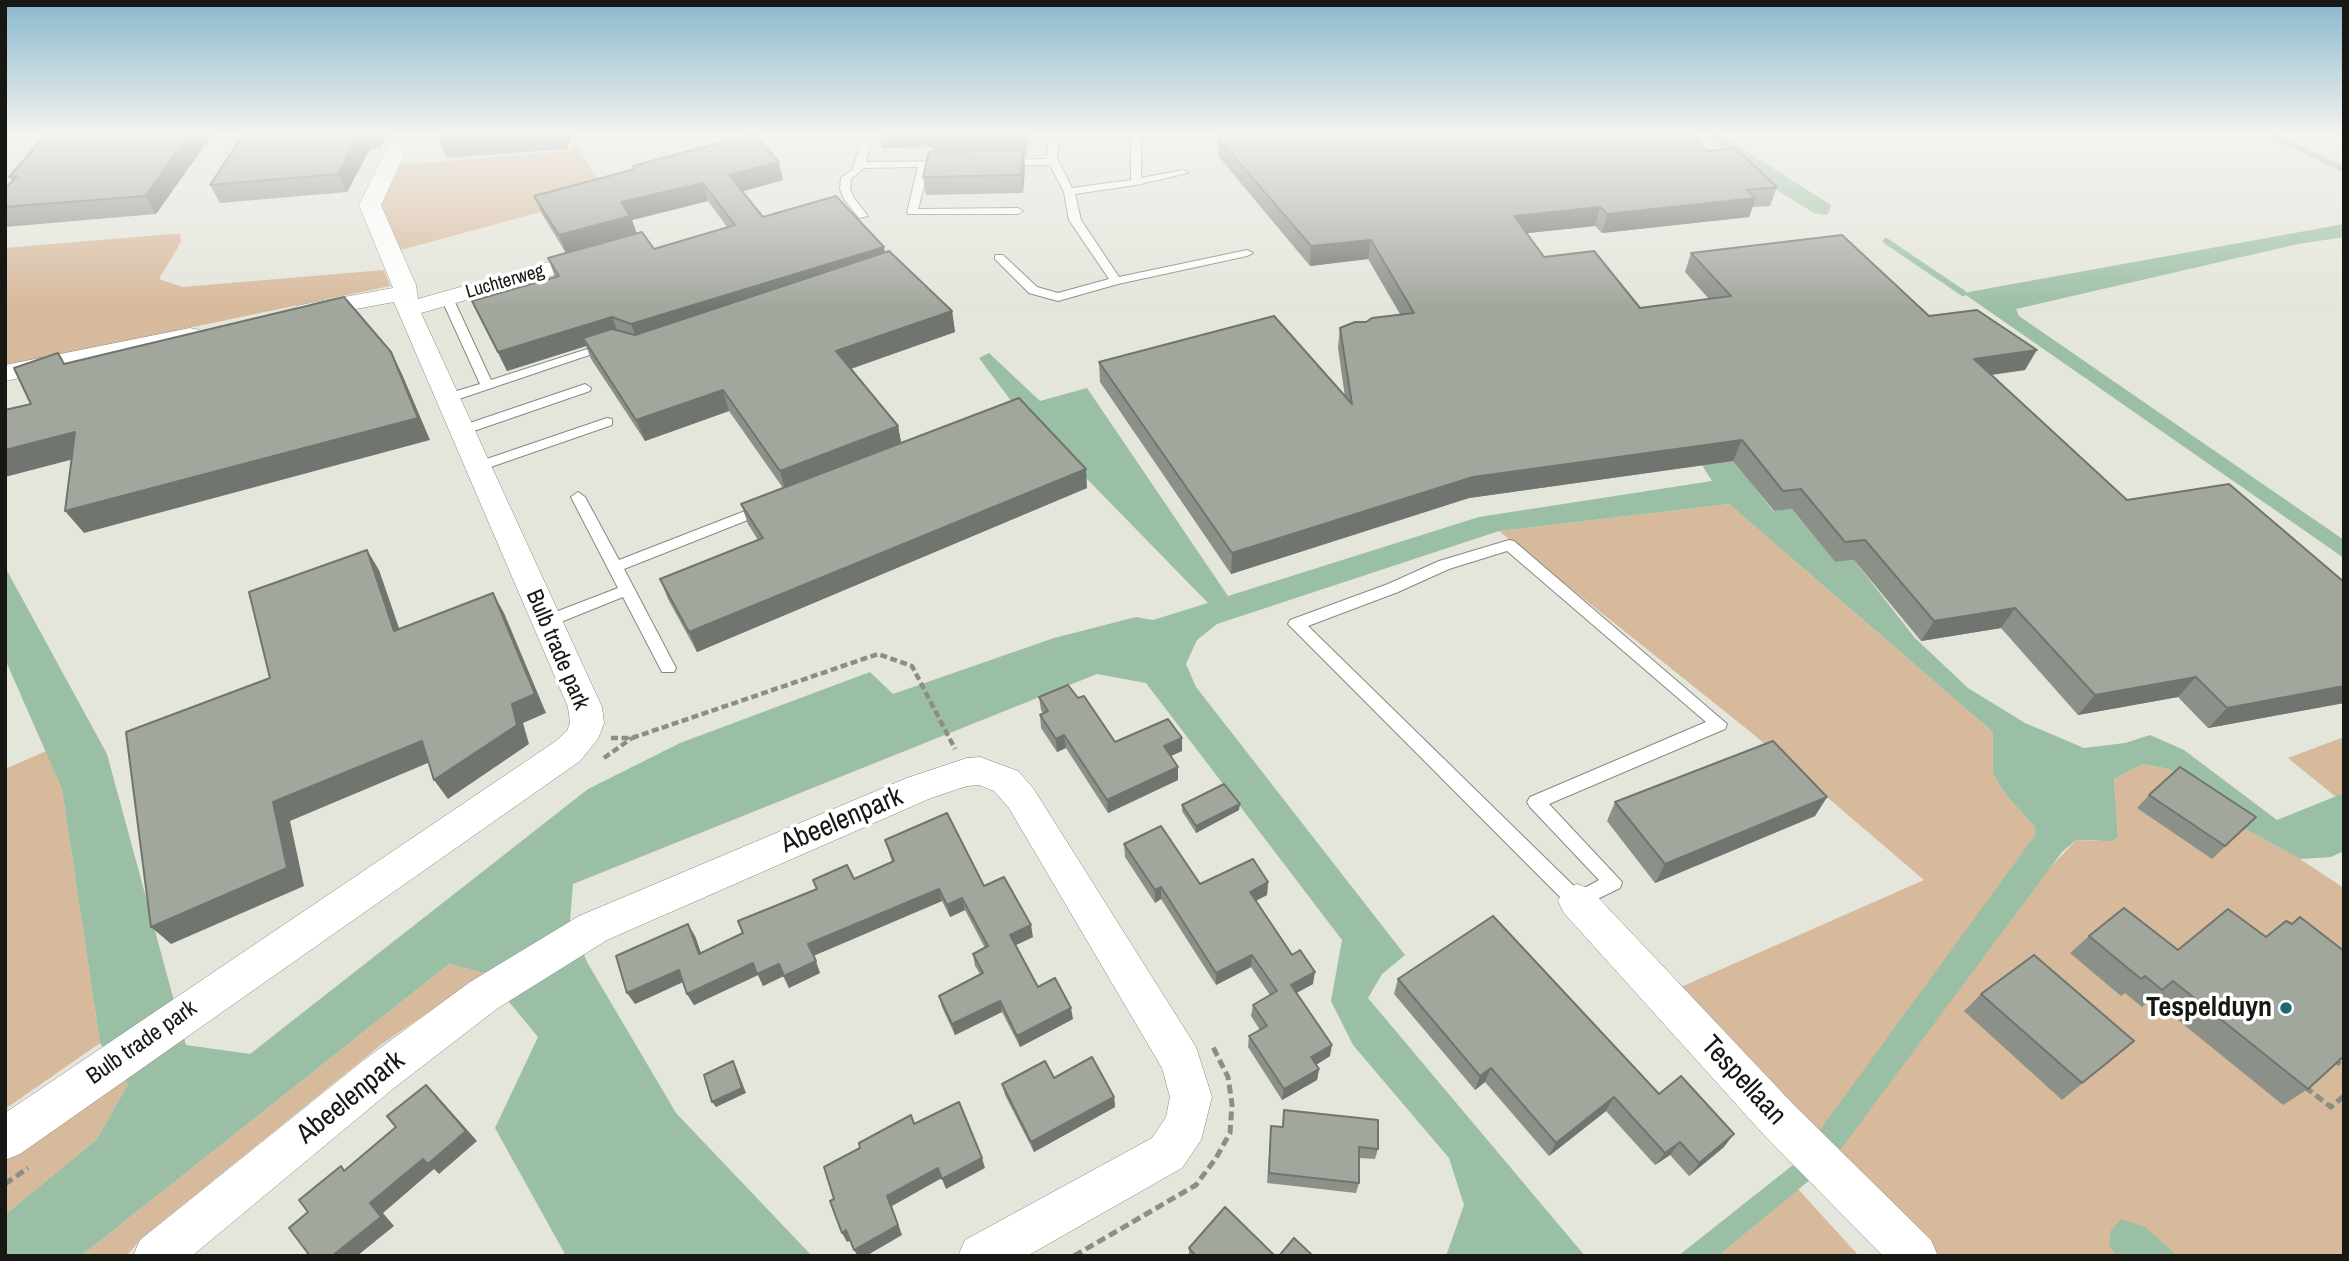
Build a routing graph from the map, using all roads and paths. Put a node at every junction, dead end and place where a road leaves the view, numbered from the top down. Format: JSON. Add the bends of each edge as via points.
{"nodes":[{"id":1,"x":377,"y":191,"type":"edge"},
{"id":2,"x":846,"y":191,"type":"edge"},
{"id":3,"x":917,"y":191,"type":"edge"},
{"id":4,"x":1077,"y":191,"type":"edge"},
{"id":5,"x":1069,"y":192,"type":"joint"},
{"id":6,"x":1018,"y":211,"type":"dead end"},
{"id":7,"x":863,"y":216,"type":"dead end"},
{"id":8,"x":617,"y":250,"type":"edge"},
{"id":9,"x":1247,"y":253,"type":"dead end"},
{"id":10,"x":999,"y":257,"type":"dead end"},
{"id":11,"x":1115,"y":281,"type":"junction"},
{"id":12,"x":447,"y":298,"type":"junction"},
{"id":13,"x":406,"y":301,"type":"junction"},
{"id":14,"x":288,"y":315,"type":"edge"},
{"id":15,"x":207,"y":331,"type":"edge"},
{"id":16,"x":620,"y":343,"type":"edge"},
{"id":17,"x":5,"y":373,"type":"edge"},
{"id":18,"x":487,"y":385,"type":"junction"},
{"id":19,"x":584,"y":388,"type":"dead end"},
{"id":20,"x":445,"y":399,"type":"junction"},
{"id":21,"x":607,"y":422,"type":"dead end"},
{"id":22,"x":460,"y":430,"type":"junction"},
{"id":23,"x":477,"y":467,"type":"junction"},
{"id":24,"x":578,"y":497,"type":"dead end"},
{"id":25,"x":772,"y":506,"type":"edge"},
{"id":26,"x":615,"y":567,"type":"junction"},
{"id":27,"x":627,"y":590,"type":"junction"},
{"id":28,"x":546,"y":622,"type":"junction"},
{"id":29,"x":668,"y":668,"type":"dead end"},
{"id":30,"x":581,"y":739,"type":"junction"},
{"id":31,"x":950,"y":741,"type":"dead end"},
{"id":32,"x":1577,"y":901,"type":"junction"},
{"id":33,"x":1210,"y":1042,"type":"dead end"},
{"id":34,"x":2333,"y":1058,"type":"edge"},
{"id":35,"x":2344,"y":1067,"type":"edge"},
{"id":36,"x":2304,"y":1086,"type":"edge"},
{"id":37,"x":2344,"y":1096,"type":"edge"},
{"id":38,"x":5,"y":1139,"type":"edge"},
{"id":39,"x":156,"y":1256,"type":"edge"},
{"id":40,"x":981,"y":1256,"type":"edge"},
{"id":41,"x":1074,"y":1256,"type":"edge"},
{"id":42,"x":1915,"y":1256,"type":"edge"}],
"edges":[{"from":1,"to":13,"type":"street","via":[[370,205]]},
{"from":2,"to":7,"type":"lane"},
{"from":3,"to":6,"type":"lane","via":[[912,212]]},
{"from":4,"to":5,"type":"lane"},
{"from":5,"to":11,"type":"lane","via":[[1074,220]]},
{"from":8,"to":12,"type":"street","name":"Luchterweg"},
{"from":9,"to":11,"type":"lane"},
{"from":10,"to":11,"type":"lane","via":[[1033,290],[1058,297]]},
{"from":12,"to":13,"type":"street","name":"Luchterweg"},
{"from":12,"to":18,"type":"lane"},
{"from":13,"to":14,"type":"street"},
{"from":13,"to":20,"type":"street","name":"Bulb trade park"},
{"from":15,"to":17,"type":"street"},
{"from":16,"to":18,"type":"lane"},
{"from":18,"to":20,"type":"lane"},
{"from":19,"to":22,"type":"lane"},
{"from":20,"to":22,"type":"street","name":"Bulb trade park"},
{"from":21,"to":23,"type":"lane"},
{"from":22,"to":23,"type":"street","name":"Bulb trade park"},
{"from":23,"to":28,"type":"street","name":"Bulb trade park"},
{"from":24,"to":26,"type":"lane"},
{"from":25,"to":26,"type":"lane"},
{"from":26,"to":27,"type":"lane"},
{"from":27,"to":28,"type":"lane"},
{"from":27,"to":29,"type":"lane"},
{"from":28,"to":30,"type":"street","name":"Bulb trade park","via":[[586,707]]},
{"from":30,"to":31,"type":"path","via":[[632,738],[878,654],[912,666]]},
{"from":30,"to":38,"type":"street","name":"Bulb trade park"},
{"from":32,"to":32,"type":"lane","via":[[1383,710],[1296,624],[1444,565],[1508,545],[1719,724],[1536,802],[1613,882]]},
{"from":32,"to":42,"type":"street","name":"Tespellaan","via":[[1779,1120]]},
{"from":33,"to":41,"type":"path","via":[[1228,1077],[1232,1104],[1230,1133],[1216,1158],[1196,1185]]},
{"from":34,"to":35,"type":"path"},
{"from":36,"to":37,"type":"path","via":[[2331,1107]]},
{"from":39,"to":40,"type":"street","name":"Abeelenpark","via":[[379,1073],[484,995],[593,929],[919,788],[980,771],[1006,781],[1021,798],[1181,1061],[1191,1097],[1186,1125],[1167,1153]]}]}
